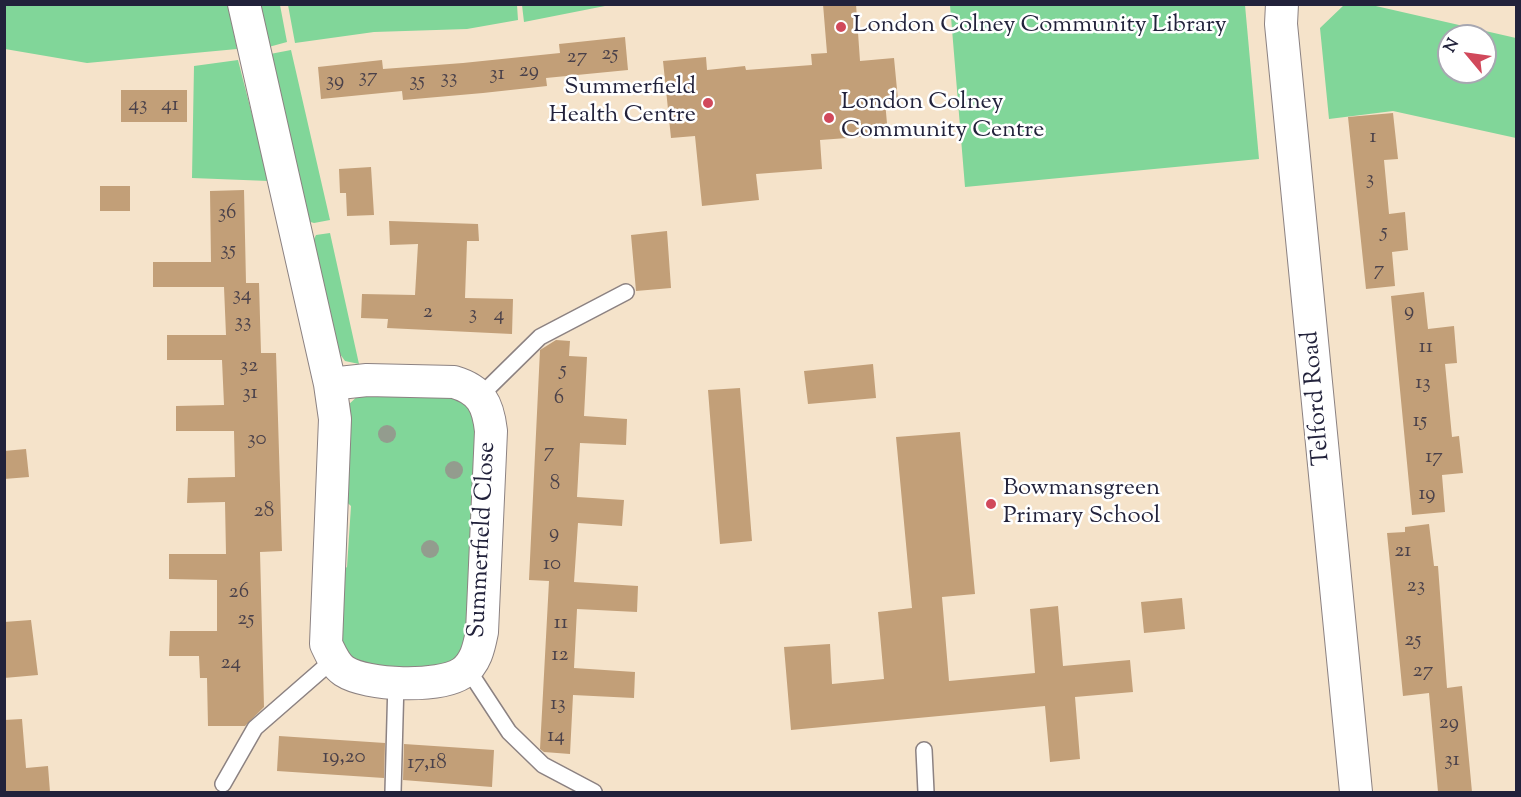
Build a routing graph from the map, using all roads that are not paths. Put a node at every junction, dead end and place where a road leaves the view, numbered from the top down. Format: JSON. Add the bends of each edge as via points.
{"nodes":[{"id":1,"x":244,"y":4,"type":"edge"},
{"id":2,"x":1282,"y":4,"type":"edge"},
{"id":3,"x":626,"y":292,"type":"dead end"},
{"id":4,"x":330,"y":384,"type":"junction"},
{"id":5,"x":480,"y":396,"type":"junction"},
{"id":6,"x":333,"y":660,"type":"junction"},
{"id":7,"x":467,"y":668,"type":"junction"},
{"id":8,"x":396,"y":681,"type":"junction"},
{"id":9,"x":924,"y":750,"type":"dead end"},
{"id":10,"x":223,"y":784,"type":"dead end"},
{"id":11,"x":393,"y":792,"type":"edge"},
{"id":12,"x":594,"y":792,"type":"edge"},
{"id":13,"x":926,"y":792,"type":"edge"},
{"id":14,"x":1356,"y":792,"type":"edge"}],
"edges":[{"from":1,"to":4,"type":"street"},
{"from":2,"to":14,"type":"street","name":"Telford Road"},
{"from":3,"to":5,"type":"lane","via":[[540,338]]},
{"from":4,"to":5,"type":"street","via":[[367,380],[454,382]]},
{"from":4,"to":6,"type":"street","via":[[335,419],[326,644]]},
{"from":5,"to":7,"type":"street","name":"Summerfield Close","via":[[491,431],[482,632],[477,653]]},
{"from":6,"to":8,"type":"street","name":"Summerfield Close","via":[[355,676]]},
{"from":6,"to":10,"type":"lane","via":[[255,728]]},
{"from":7,"to":8,"type":"street","name":"Summerfield Close","via":[[434,683]]},
{"from":7,"to":12,"type":"lane","via":[[509,732],[543,765]]},
{"from":8,"to":11,"type":"lane"},
{"from":9,"to":13,"type":"lane"}]}
